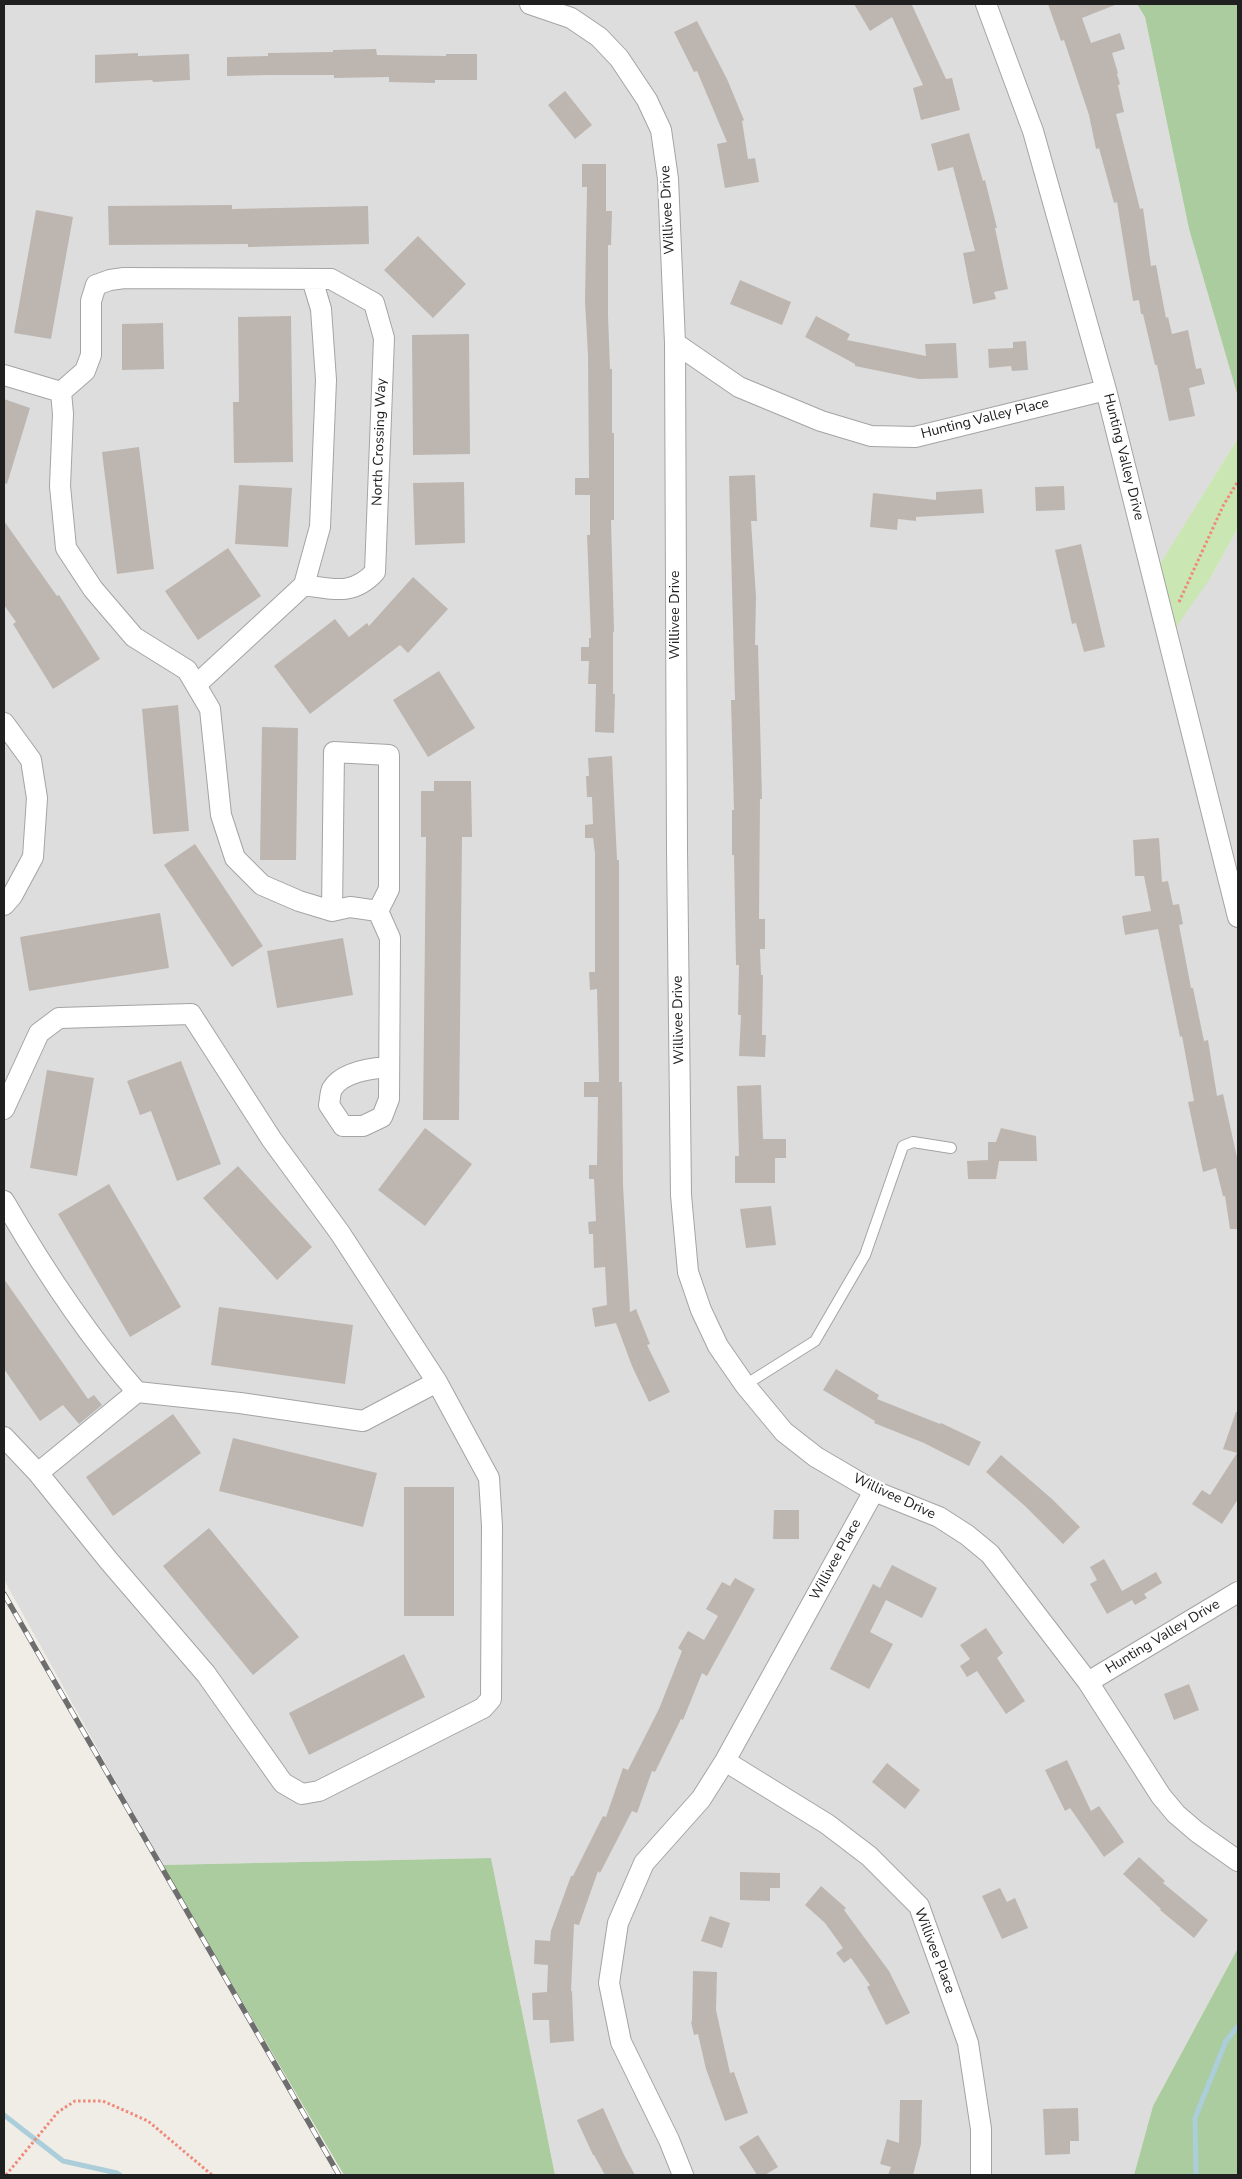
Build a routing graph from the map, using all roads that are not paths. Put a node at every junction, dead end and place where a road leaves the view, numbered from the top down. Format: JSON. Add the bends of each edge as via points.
{"nodes":[{"id":1,"x":530,"y":4,"type":"edge"},
{"id":2,"x":986,"y":4,"type":"edge"},
{"id":3,"x":312,"y":279,"type":"junction"},
{"id":4,"x":675,"y":343,"type":"junction"},
{"id":5,"x":4,"y":375,"type":"edge"},
{"id":6,"x":1106,"y":390,"type":"junction"},
{"id":7,"x":61,"y":392,"type":"junction"},
{"id":8,"x":304,"y":585,"type":"junction"},
{"id":9,"x":196,"y":685,"type":"junction"},
{"id":10,"x":4,"y":723,"type":"edge"},
{"id":11,"x":4,"y":905,"type":"edge"},
{"id":12,"x":332,"y":911,"type":"junction"},
{"id":13,"x":378,"y":911,"type":"junction"},
{"id":14,"x":1238,"y":917,"type":"edge"},
{"id":15,"x":389,"y":1067,"type":"dead end"},
{"id":16,"x":4,"y":1109,"type":"edge"},
{"id":17,"x":951,"y":1148,"type":"dead end"},
{"id":18,"x":4,"y":1201,"type":"edge"},
{"id":19,"x":437,"y":1382,"type":"junction"},
{"id":20,"x":745,"y":1385,"type":"junction"},
{"id":21,"x":137,"y":1392,"type":"junction"},
{"id":22,"x":4,"y":1436,"type":"edge"},
{"id":23,"x":38,"y":1473,"type":"junction"},
{"id":24,"x":874,"y":1491,"type":"junction"},
{"id":25,"x":1238,"y":1592,"type":"edge"},
{"id":26,"x":1088,"y":1682,"type":"junction"},
{"id":27,"x":725,"y":1761,"type":"junction"},
{"id":28,"x":1238,"y":1861,"type":"edge"},
{"id":29,"x":683,"y":2175,"type":"edge"},
{"id":30,"x":980,"y":2175,"type":"edge"}],
"edges":[{"from":1,"to":4,"type":"street","name":"Willivee Drive","via":[[571,18],[599,37],[619,58],[647,100],[661,130],[668,179]]},
{"from":2,"to":6,"type":"street","name":"Hunting Valley Drive","via":[[1033,132]]},
{"from":3,"to":7,"type":"street","name":"North Crossing Way","via":[[124,278],[96,286],[91,301],[91,355],[84,371]]},
{"from":3,"to":8,"type":"street","via":[[321,309],[326,380],[320,527]]},
{"from":3,"to":8,"type":"street","name":"North Crossing Way","via":[[332,280],[374,303],[384,338],[375,572],[355,588],[341,590]]},
{"from":4,"to":6,"type":"street","name":"Hunting Valley Place","via":[[739,387],[821,421],[872,436],[915,436]]},
{"from":4,"to":20,"type":"street","name":"Willivee Drive","via":[[681,1195],[688,1272],[718,1346]]},
{"from":5,"to":7,"type":"street"},
{"from":6,"to":14,"type":"street","name":"Hunting Valley Drive"},
{"from":7,"to":9,"type":"street","via":[[60,486],[66,548],[93,589],[134,637],[187,670]]},
{"from":8,"to":9,"type":"street"},
{"from":9,"to":12,"type":"street","via":[[210,709],[221,815],[235,858],[262,885],[300,902]]},
{"from":10,"to":11,"type":"street","via":[[31,760],[37,798],[33,857]]},
{"from":12,"to":13,"type":"street","via":[[350,907]]},
{"from":12,"to":13,"type":"street","via":[[334,752],[389,755],[389,889]]},
{"from":13,"to":15,"type":"street","via":[[390,938]]},
{"from":16,"to":19,"type":"street","via":[[39,1033],[59,1018],[191,1014],[272,1140],[340,1233]]},
{"from":17,"to":20,"type":"lane","via":[[914,1142],[903,1146],[865,1255],[814,1341]]},
{"from":18,"to":21,"type":"street","via":[[40,1262],[118,1371]]},
{"from":19,"to":21,"type":"street","via":[[363,1421]]},
{"from":19,"to":23,"type":"street","via":[[489,1478],[492,1699],[483,1708],[319,1791],[302,1794],[283,1783],[206,1674]]},
{"from":20,"to":24,"type":"street","name":"Willivee Drive","via":[[784,1432],[816,1458]]},
{"from":21,"to":23,"type":"street"},
{"from":22,"to":23,"type":"street"},
{"from":24,"to":26,"type":"street","name":"Willivee Drive","via":[[938,1517],[990,1554]]},
{"from":24,"to":27,"type":"street","name":"Willivee Place"},
{"from":25,"to":26,"type":"street","name":"Hunting Valley Drive"},
{"from":26,"to":28,"type":"street","name":"Willivee Drive","via":[[1176,1814]]},
{"from":27,"to":29,"type":"street","name":"Willivee Place","via":[[701,1799],[644,1862],[618,1923],[609,1983],[621,2042]]},
{"from":27,"to":30,"type":"street","name":"Willivee Place","via":[[828,1824],[869,1856],[918,1906],[968,2043],[981,2129]]}]}
